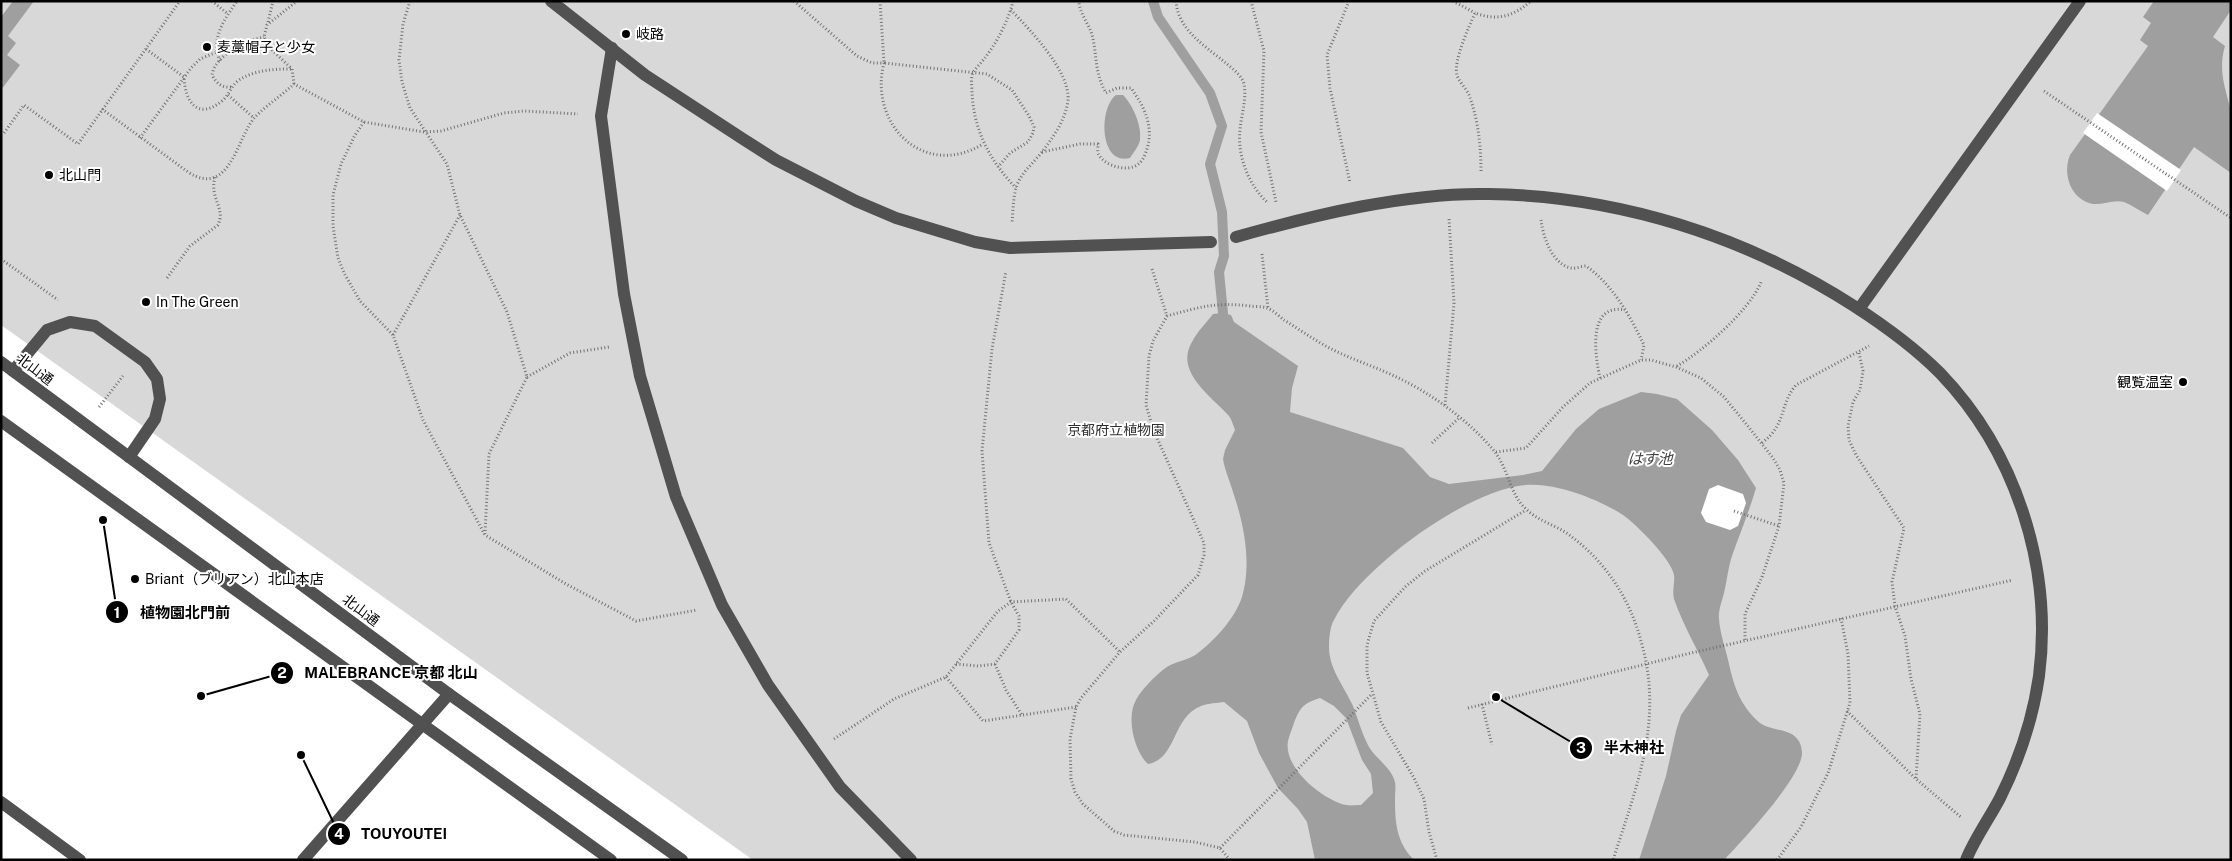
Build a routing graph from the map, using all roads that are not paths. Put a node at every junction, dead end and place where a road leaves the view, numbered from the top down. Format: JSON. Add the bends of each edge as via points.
{"nodes":[{"id":1,"x":551,"y":1,"type":"edge"},
{"id":2,"x":2080,"y":1,"type":"edge"},
{"id":3,"x":612,"y":48,"type":"junction"},
{"id":4,"x":1236,"y":237,"type":"dead end"},
{"id":5,"x":1211,"y":242,"type":"dead end"},
{"id":6,"x":1859,"y":309,"type":"junction"},
{"id":7,"x":1,"y":362,"type":"edge"},
{"id":8,"x":13,"y":371,"type":"junction"},
{"id":9,"x":1,"y":421,"type":"edge"},
{"id":10,"x":129,"y":457,"type":"junction"},
{"id":11,"x":449,"y":694,"type":"junction"},
{"id":12,"x":423,"y":724,"type":"junction"},
{"id":13,"x":1,"y":802,"type":"edge"},
{"id":14,"x":80,"y":860,"type":"edge"},
{"id":15,"x":303,"y":860,"type":"edge"},
{"id":16,"x":611,"y":860,"type":"edge"},
{"id":17,"x":682,"y":860,"type":"edge"},
{"id":18,"x":912,"y":860,"type":"edge"},
{"id":19,"x":1966,"y":860,"type":"edge"}],
"edges":[{"from":1,"to":3,"type":"street"},
{"from":2,"to":6,"type":"street"},
{"from":3,"to":5,"type":"street","via":[[645,74],[776,160],[896,218],[975,242],[1010,248]]},
{"from":3,"to":18,"type":"street","via":[[601,116],[632,344],[676,497],[722,605],[768,685],[851,799]]},
{"from":4,"to":6,"type":"street","via":[[1356,208],[1481,194],[1541,197],[1663,219],[1725,239],[1769,258]]},
{"from":6,"to":19,"type":"street","via":[[1893,332],[1942,376],[1970,409],[2004,464],[2020,504],[2038,575],[2041,645],[2031,716],[2010,776]]},
{"from":7,"to":8,"type":"street","name":"北山通"},
{"from":8,"to":10,"type":"street","name":"北山通"},
{"from":8,"to":10,"type":"street","via":[[47,330],[70,322],[95,326],[145,362],[157,379],[160,399],[155,418]]},
{"from":9,"to":12,"type":"street"},
{"from":10,"to":11,"type":"street","name":"北山通"},
{"from":11,"to":12,"type":"street"},
{"from":11,"to":17,"type":"street","name":"北山通"},
{"from":12,"to":15,"type":"street"},
{"from":12,"to":16,"type":"street"},
{"from":13,"to":14,"type":"street"}]}
